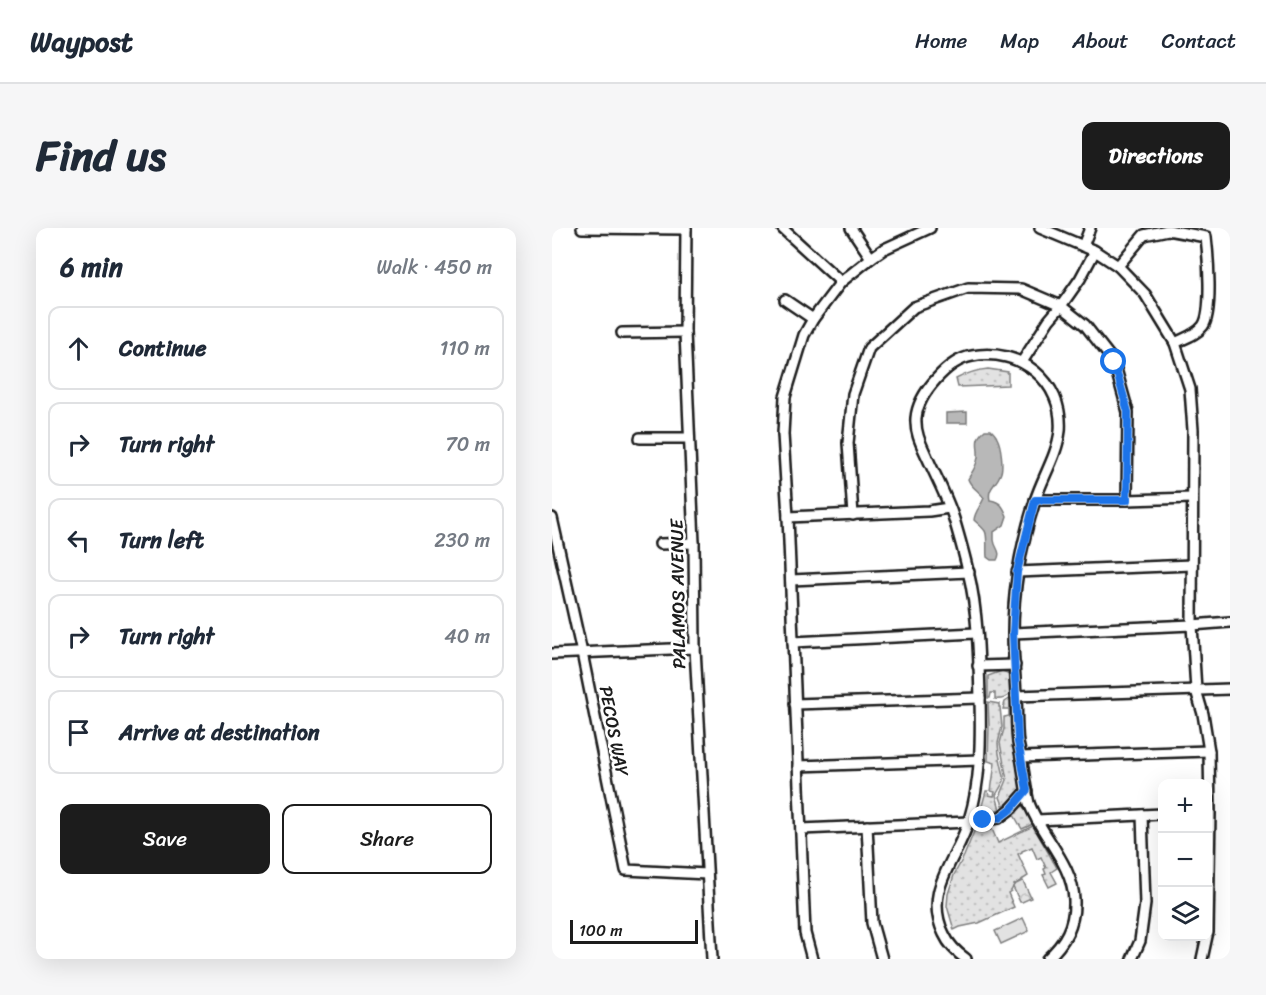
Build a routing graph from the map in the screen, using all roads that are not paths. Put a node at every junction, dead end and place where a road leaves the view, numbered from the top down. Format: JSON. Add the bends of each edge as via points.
{"nodes":[{"id":1,"x":582,"y":228,"type":"edge"},
{"id":2,"x":686,"y":228,"type":"edge"},
{"id":3,"x":851,"y":228,"type":"edge"},
{"id":4,"x":930,"y":228,"type":"edge"},
{"id":5,"x":1040,"y":228,"type":"edge"},
{"id":6,"x":1090,"y":228,"type":"edge"},
{"id":7,"x":783,"y":229,"type":"edge"},
{"id":8,"x":1083,"y":246,"type":"junction"},
{"id":9,"x":1095,"y":251,"type":"junction"},
{"id":10,"x":871,"y":258,"type":"junction"},
{"id":11,"x":1118,"y":266,"type":"junction"},
{"id":12,"x":841,"y":282,"type":"junction"},
{"id":13,"x":785,"y":300,"type":"dead end"},
{"id":14,"x":1061,"y":306,"type":"junction"},
{"id":15,"x":813,"y":319,"type":"junction"},
{"id":16,"x":685,"y":332,"type":"junction"},
{"id":17,"x":622,"y":333,"type":"dead end"},
{"id":18,"x":1175,"y":343,"type":"junction"},
{"id":19,"x":1022,"y":362,"type":"junction"},
{"id":20,"x":640,"y":438,"type":"dead end"},
{"id":21,"x":689,"y":438,"type":"junction"},
{"id":22,"x":1192,"y":498,"type":"junction"},
{"id":23,"x":1035,"y":500,"type":"junction"},
{"id":24,"x":1127,"y":500,"type":"junction"},
{"id":25,"x":949,"y":508,"type":"junction"},
{"id":26,"x":853,"y":515,"type":"junction"},
{"id":27,"x":788,"y":517,"type":"junction"},
{"id":28,"x":552,"y":518,"type":"edge"},
{"id":29,"x":694,"y":543,"type":"junction"},
{"id":30,"x":660,"y":544,"type":"dead end"},
{"id":31,"x":1192,"y":565,"type":"junction"},
{"id":32,"x":969,"y":572,"type":"junction"},
{"id":33,"x":1017,"y":572,"type":"junction"},
{"id":34,"x":790,"y":580,"type":"junction"},
{"id":35,"x":1230,"y":622,"type":"edge"},
{"id":36,"x":1192,"y":626,"type":"junction"},
{"id":37,"x":976,"y":633,"type":"junction"},
{"id":38,"x":1013,"y":633,"type":"junction"},
{"id":39,"x":793,"y":642,"type":"junction"},
{"id":40,"x":695,"y":648,"type":"junction"},
{"id":41,"x":582,"y":653,"type":"junction"},
{"id":42,"x":552,"y":654,"type":"edge"},
{"id":43,"x":1015,"y":665,"type":"junction"},
{"id":44,"x":978,"y":666,"type":"junction"},
{"id":45,"x":1230,"y":689,"type":"edge"},
{"id":46,"x":1196,"y":690,"type":"junction"},
{"id":47,"x":1016,"y":696,"type":"junction"},
{"id":48,"x":980,"y":698,"type":"junction"},
{"id":49,"x":795,"y":704,"type":"junction"},
{"id":50,"x":1209,"y":751,"type":"junction"},
{"id":51,"x":1021,"y":757,"type":"junction"},
{"id":52,"x":980,"y":760,"type":"junction"},
{"id":53,"x":798,"y":766,"type":"junction"},
{"id":54,"x":1209,"y":779,"type":"edge"},
{"id":55,"x":1027,"y":790,"type":"junction"},
{"id":56,"x":1158,"y":814,"type":"edge"},
{"id":57,"x":1142,"y":815,"type":"junction"},
{"id":58,"x":1037,"y":820,"type":"junction"},
{"id":59,"x":969,"y":822,"type":"junction"},
{"id":60,"x":867,"y":826,"type":"junction"},
{"id":61,"x":801,"y":829,"type":"junction"},
{"id":62,"x":1209,"y":833,"type":"edge"},
{"id":63,"x":707,"y":874,"type":"junction"},
{"id":64,"x":1208,"y":887,"type":"edge"},
{"id":65,"x":1206,"y":941,"type":"edge"},
{"id":66,"x":712,"y":959,"type":"edge"},
{"id":67,"x":812,"y":959,"type":"edge"},
{"id":68,"x":882,"y":959,"type":"edge"},
{"id":69,"x":966,"y":959,"type":"edge"},
{"id":70,"x":1047,"y":959,"type":"edge"},
{"id":71,"x":1132,"y":959,"type":"edge"},
{"id":72,"x":1202,"y":959,"type":"edge"}],
"edges":[{"from":1,"to":2,"type":"street"},
{"from":2,"to":16,"type":"street","name":"PALAMOS AVENUE"},
{"from":3,"to":10,"type":"street"},
{"from":4,"to":10,"type":"street"},
{"from":5,"to":8,"type":"street"},
{"from":6,"to":8,"type":"street"},
{"from":7,"to":12,"type":"street"},
{"from":8,"to":9,"type":"street"},
{"from":9,"to":11,"type":"street"},
{"from":9,"to":14,"type":"street"},
{"from":10,"to":12,"type":"street"},
{"from":11,"to":18,"type":"street","via":[[1145,294]]},
{"from":11,"to":18,"type":"street","via":[[1144,235],[1168,230],[1206,237],[1205,324]]},
{"from":12,"to":15,"type":"street"},
{"from":13,"to":15,"type":"street"},
{"from":14,"to":19,"type":"street"},
{"from":14,"to":24,"type":"street","via":[[1085,325],[1114,362],[1128,412]]},
{"from":14,"to":26,"type":"street","via":[[1021,289],[968,288],[915,307],[869,348],[853,394],[848,443]]},
{"from":15,"to":27,"type":"street","via":[[804,335],[785,397]]},
{"from":16,"to":17,"type":"street"},
{"from":16,"to":21,"type":"street","name":"PALAMOS AVENUE"},
{"from":18,"to":22,"type":"street","via":[[1190,389]]},
{"from":19,"to":23,"type":"street","via":[[1047,382],[1056,398],[1060,429]]},
{"from":19,"to":25,"type":"street","via":[[1005,355],[971,356],[956,361],[922,398],[916,415],[916,433]]},
{"from":20,"to":21,"type":"street"},
{"from":21,"to":29,"type":"street","name":"PALAMOS AVENUE"},
{"from":22,"to":24,"type":"street"},
{"from":22,"to":31,"type":"street"},
{"from":23,"to":24,"type":"street"},
{"from":23,"to":33,"type":"street"},
{"from":25,"to":26,"type":"street"},
{"from":25,"to":32,"type":"street"},
{"from":26,"to":27,"type":"street"},
{"from":27,"to":34,"type":"street"},
{"from":28,"to":41,"type":"street","name":"PECOS WAY"},
{"from":29,"to":30,"type":"street"},
{"from":29,"to":40,"type":"street","name":"PALAMOS AVENUE"},
{"from":31,"to":33,"type":"street"},
{"from":31,"to":36,"type":"street"},
{"from":32,"to":34,"type":"street"},
{"from":32,"to":37,"type":"street"},
{"from":33,"to":38,"type":"street"},
{"from":34,"to":39,"type":"street"},
{"from":35,"to":36,"type":"street"},
{"from":36,"to":38,"type":"street"},
{"from":36,"to":46,"type":"street"},
{"from":37,"to":39,"type":"street"},
{"from":37,"to":44,"type":"street"},
{"from":38,"to":43,"type":"street"},
{"from":39,"to":49,"type":"street"},
{"from":40,"to":41,"type":"street"},
{"from":40,"to":63,"type":"street","name":"PALAMOS AVENUE"},
{"from":41,"to":42,"type":"street"},
{"from":41,"to":63,"type":"street","name":"PECOS WAY","via":[[626,870]]},
{"from":43,"to":44,"type":"street"},
{"from":43,"to":47,"type":"street"},
{"from":44,"to":48,"type":"street"},
{"from":45,"to":46,"type":"street"},
{"from":46,"to":47,"type":"street"},
{"from":46,"to":50,"type":"street"},
{"from":47,"to":51,"type":"street"},
{"from":48,"to":49,"type":"street"},
{"from":48,"to":52,"type":"street"},
{"from":49,"to":53,"type":"street"},
{"from":50,"to":51,"type":"street"},
{"from":50,"to":54,"type":"street"},
{"from":51,"to":55,"type":"street"},
{"from":52,"to":53,"type":"street"},
{"from":52,"to":59,"type":"street"},
{"from":53,"to":61,"type":"street"},
{"from":55,"to":58,"type":"street"},
{"from":55,"to":59,"type":"street","via":[[999,818]]},
{"from":56,"to":57,"type":"street"},
{"from":57,"to":58,"type":"street"},
{"from":57,"to":71,"type":"street","via":[[1145,904],[1140,941]]},
{"from":58,"to":70,"type":"street","via":[[1071,882],[1074,899],[1073,921],[1063,942]]},
{"from":59,"to":60,"type":"street"},
{"from":59,"to":69,"type":"street","via":[[936,903],[939,925],[949,945]]},
{"from":60,"to":61,"type":"street"},
{"from":60,"to":68,"type":"street","via":[[872,923]]},
{"from":61,"to":67,"type":"street","via":[[805,933]]},
{"from":62,"to":64,"type":"street"},
{"from":63,"to":66,"type":"street","name":"PALAMOS AVENUE"},
{"from":65,"to":72,"type":"street"}]}
